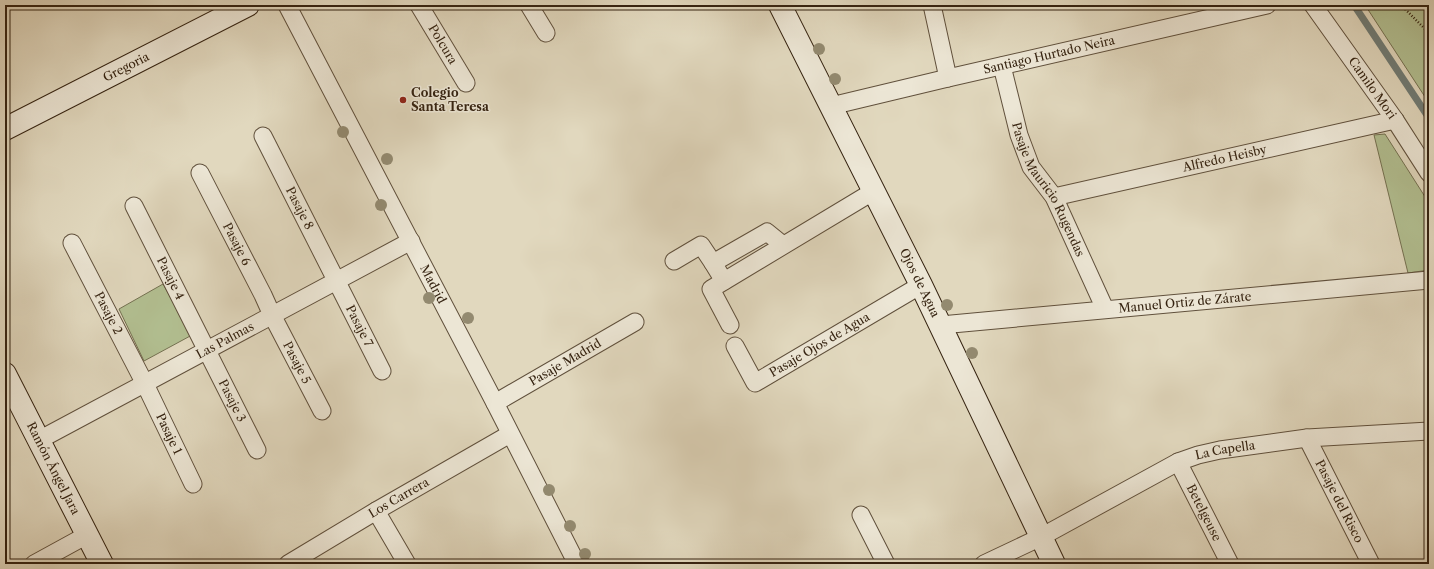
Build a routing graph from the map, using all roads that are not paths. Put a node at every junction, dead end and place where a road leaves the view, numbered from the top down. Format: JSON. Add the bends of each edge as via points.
{"nodes":[{"id":1,"x":248,"y":5,"type":"edge"},
{"id":2,"x":287,"y":5,"type":"edge"},
{"id":3,"x":419,"y":5,"type":"edge"},
{"id":4,"x":529,"y":5,"type":"edge"},
{"id":5,"x":780,"y":5,"type":"edge"},
{"id":6,"x":932,"y":5,"type":"edge"},
{"id":7,"x":1267,"y":5,"type":"edge"},
{"id":8,"x":1313,"y":5,"type":"edge"},
{"id":9,"x":546,"y":33,"type":"dead end"},
{"id":10,"x":1002,"y":66,"type":"junction"},
{"id":11,"x":948,"y":78,"type":"junction"},
{"id":12,"x":466,"y":83,"type":"dead end"},
{"id":13,"x":831,"y":106,"type":"junction"},
{"id":14,"x":1395,"y":120,"type":"junction"},
{"id":15,"x":5,"y":129,"type":"edge"},
{"id":16,"x":263,"y":136,"type":"dead end"},
{"id":17,"x":200,"y":173,"type":"dead end"},
{"id":18,"x":1429,"y":173,"type":"edge"},
{"id":19,"x":874,"y":191,"type":"junction"},
{"id":20,"x":1054,"y":197,"type":"junction"},
{"id":21,"x":134,"y":206,"type":"dead end"},
{"id":22,"x":411,"y":241,"type":"junction"},
{"id":23,"x":72,"y":243,"type":"dead end"},
{"id":24,"x":783,"y":246,"type":"junction"},
{"id":25,"x":674,"y":261,"type":"dead end"},
{"id":26,"x":713,"y":263,"type":"junction"},
{"id":27,"x":1429,"y":280,"type":"edge"},
{"id":28,"x":337,"y":281,"type":"junction"},
{"id":29,"x":724,"y":281,"type":"junction"},
{"id":30,"x":921,"y":285,"type":"junction"},
{"id":31,"x":1105,"y":309,"type":"junction"},
{"id":32,"x":272,"y":315,"type":"junction"},
{"id":33,"x":635,"y":322,"type":"dead end"},
{"id":34,"x":730,"y":325,"type":"dead end"},
{"id":35,"x":941,"y":325,"type":"junction"},
{"id":36,"x":735,"y":346,"type":"dead end"},
{"id":37,"x":208,"y":351,"type":"junction"},
{"id":38,"x":382,"y":371,"type":"dead end"},
{"id":39,"x":5,"y":374,"type":"edge"},
{"id":40,"x":145,"y":384,"type":"junction"},
{"id":41,"x":11,"y":399,"type":"edge"},
{"id":42,"x":496,"y":403,"type":"junction"},
{"id":43,"x":322,"y":411,"type":"dead end"},
{"id":44,"x":1429,"y":431,"type":"edge"},
{"id":45,"x":510,"y":434,"type":"junction"},
{"id":46,"x":1307,"y":438,"type":"junction"},
{"id":47,"x":39,"y":440,"type":"junction"},
{"id":48,"x":257,"y":450,"type":"dead end"},
{"id":49,"x":1178,"y":462,"type":"junction"},
{"id":50,"x":193,"y":484,"type":"dead end"},
{"id":51,"x":376,"y":510,"type":"junction"},
{"id":52,"x":861,"y":515,"type":"dead end"},
{"id":53,"x":87,"y":535,"type":"junction"},
{"id":54,"x":1041,"y":537,"type":"junction"},
{"id":55,"x":34,"y":564,"type":"edge"},
{"id":56,"x":102,"y":564,"type":"edge"},
{"id":57,"x":288,"y":564,"type":"edge"},
{"id":58,"x":408,"y":564,"type":"edge"},
{"id":59,"x":577,"y":564,"type":"edge"},
{"id":60,"x":886,"y":564,"type":"edge"},
{"id":61,"x":984,"y":564,"type":"edge"},
{"id":62,"x":1054,"y":564,"type":"edge"},
{"id":63,"x":1230,"y":564,"type":"edge"},
{"id":64,"x":1371,"y":564,"type":"edge"}],
"edges":[{"from":1,"to":15,"type":"street","name":"Gregoria"},
{"from":2,"to":22,"type":"street","name":"Madrid"},
{"from":3,"to":12,"type":"street","name":"Polcura"},
{"from":4,"to":9,"type":"street"},
{"from":5,"to":13,"type":"street","name":"Ojos de Agua"},
{"from":6,"to":11,"type":"street"},
{"from":7,"to":10,"type":"street","name":"Santiago Hurtado Neira"},
{"from":8,"to":14,"type":"street","name":"Camilo Mori"},
{"from":10,"to":11,"type":"street","name":"Santiago Hurtado Neira"},
{"from":10,"to":20,"type":"street","name":"Pasaje Mauricio Rugendas","via":[[1019,135],[1031,166]]},
{"from":11,"to":13,"type":"street","name":"Santiago Hurtado Neira"},
{"from":13,"to":19,"type":"street","name":"Ojos de Agua"},
{"from":14,"to":18,"type":"street","name":"Camilo Mori"},
{"from":14,"to":20,"type":"street","name":"Alfredo Heisby"},
{"from":16,"to":28,"type":"street","name":"Pasaje 8"},
{"from":17,"to":32,"type":"street","name":"Pasaje 6"},
{"from":19,"to":24,"type":"street"},
{"from":19,"to":30,"type":"street","name":"Ojos de Agua"},
{"from":20,"to":31,"type":"street","name":"Pasaje Mauricio Rugendas"},
{"from":21,"to":37,"type":"street","name":"Pasaje 4"},
{"from":22,"to":28,"type":"street","name":"Las Palmas"},
{"from":22,"to":42,"type":"street","name":"Madrid"},
{"from":23,"to":40,"type":"street","name":"Pasaje 2"},
{"from":24,"to":26,"type":"street","via":[[767,232]]},
{"from":24,"to":29,"type":"street"},
{"from":25,"to":26,"type":"street","via":[[701,244]]},
{"from":26,"to":29,"type":"street"},
{"from":27,"to":31,"type":"street","name":"Manuel Ortiz de Zárate"},
{"from":28,"to":32,"type":"street","name":"Las Palmas"},
{"from":28,"to":38,"type":"street","name":"Pasaje 7"},
{"from":29,"to":34,"type":"street","via":[[711,289]]},
{"from":30,"to":35,"type":"street","name":"Ojos de Agua"},
{"from":30,"to":36,"type":"street","name":"Pasaje Ojos de Agua","via":[[755,383]]},
{"from":31,"to":35,"type":"street","name":"Manuel Ortiz de Zárate"},
{"from":32,"to":37,"type":"street","name":"Las Palmas"},
{"from":32,"to":43,"type":"street","name":"Pasaje 5"},
{"from":33,"to":42,"type":"street","name":"Pasaje Madrid"},
{"from":35,"to":54,"type":"street","name":"Ojos de Agua"},
{"from":37,"to":40,"type":"street","name":"Las Palmas"},
{"from":37,"to":48,"type":"street","name":"Pasaje 3"},
{"from":39,"to":41,"type":"street","name":"Ramón Ángel Jara"},
{"from":40,"to":47,"type":"street","name":"Las Palmas"},
{"from":40,"to":50,"type":"street","name":"Pasaje 1"},
{"from":41,"to":47,"type":"street","name":"Ramón Ángel Jara"},
{"from":42,"to":45,"type":"street","name":"Madrid"},
{"from":44,"to":46,"type":"street","name":"La Capella"},
{"from":45,"to":51,"type":"street","name":"Los Carrera"},
{"from":45,"to":59,"type":"street","name":"Madrid"},
{"from":46,"to":49,"type":"street","name":"La Capella","via":[[1220,450]]},
{"from":46,"to":64,"type":"street","name":"Pasaje del Risco"},
{"from":47,"to":53,"type":"street","name":"Ramón Ángel Jara"},
{"from":49,"to":54,"type":"street","name":"La Capella"},
{"from":49,"to":63,"type":"street","name":"Betelgeuse"},
{"from":51,"to":57,"type":"street","name":"Los Carrera"},
{"from":51,"to":58,"type":"street"},
{"from":52,"to":60,"type":"street"},
{"from":53,"to":55,"type":"street"},
{"from":53,"to":56,"type":"street","name":"Ramón Ángel Jara"},
{"from":54,"to":61,"type":"street","name":"La Capella"},
{"from":54,"to":62,"type":"street","name":"Ojos de Agua"}]}
